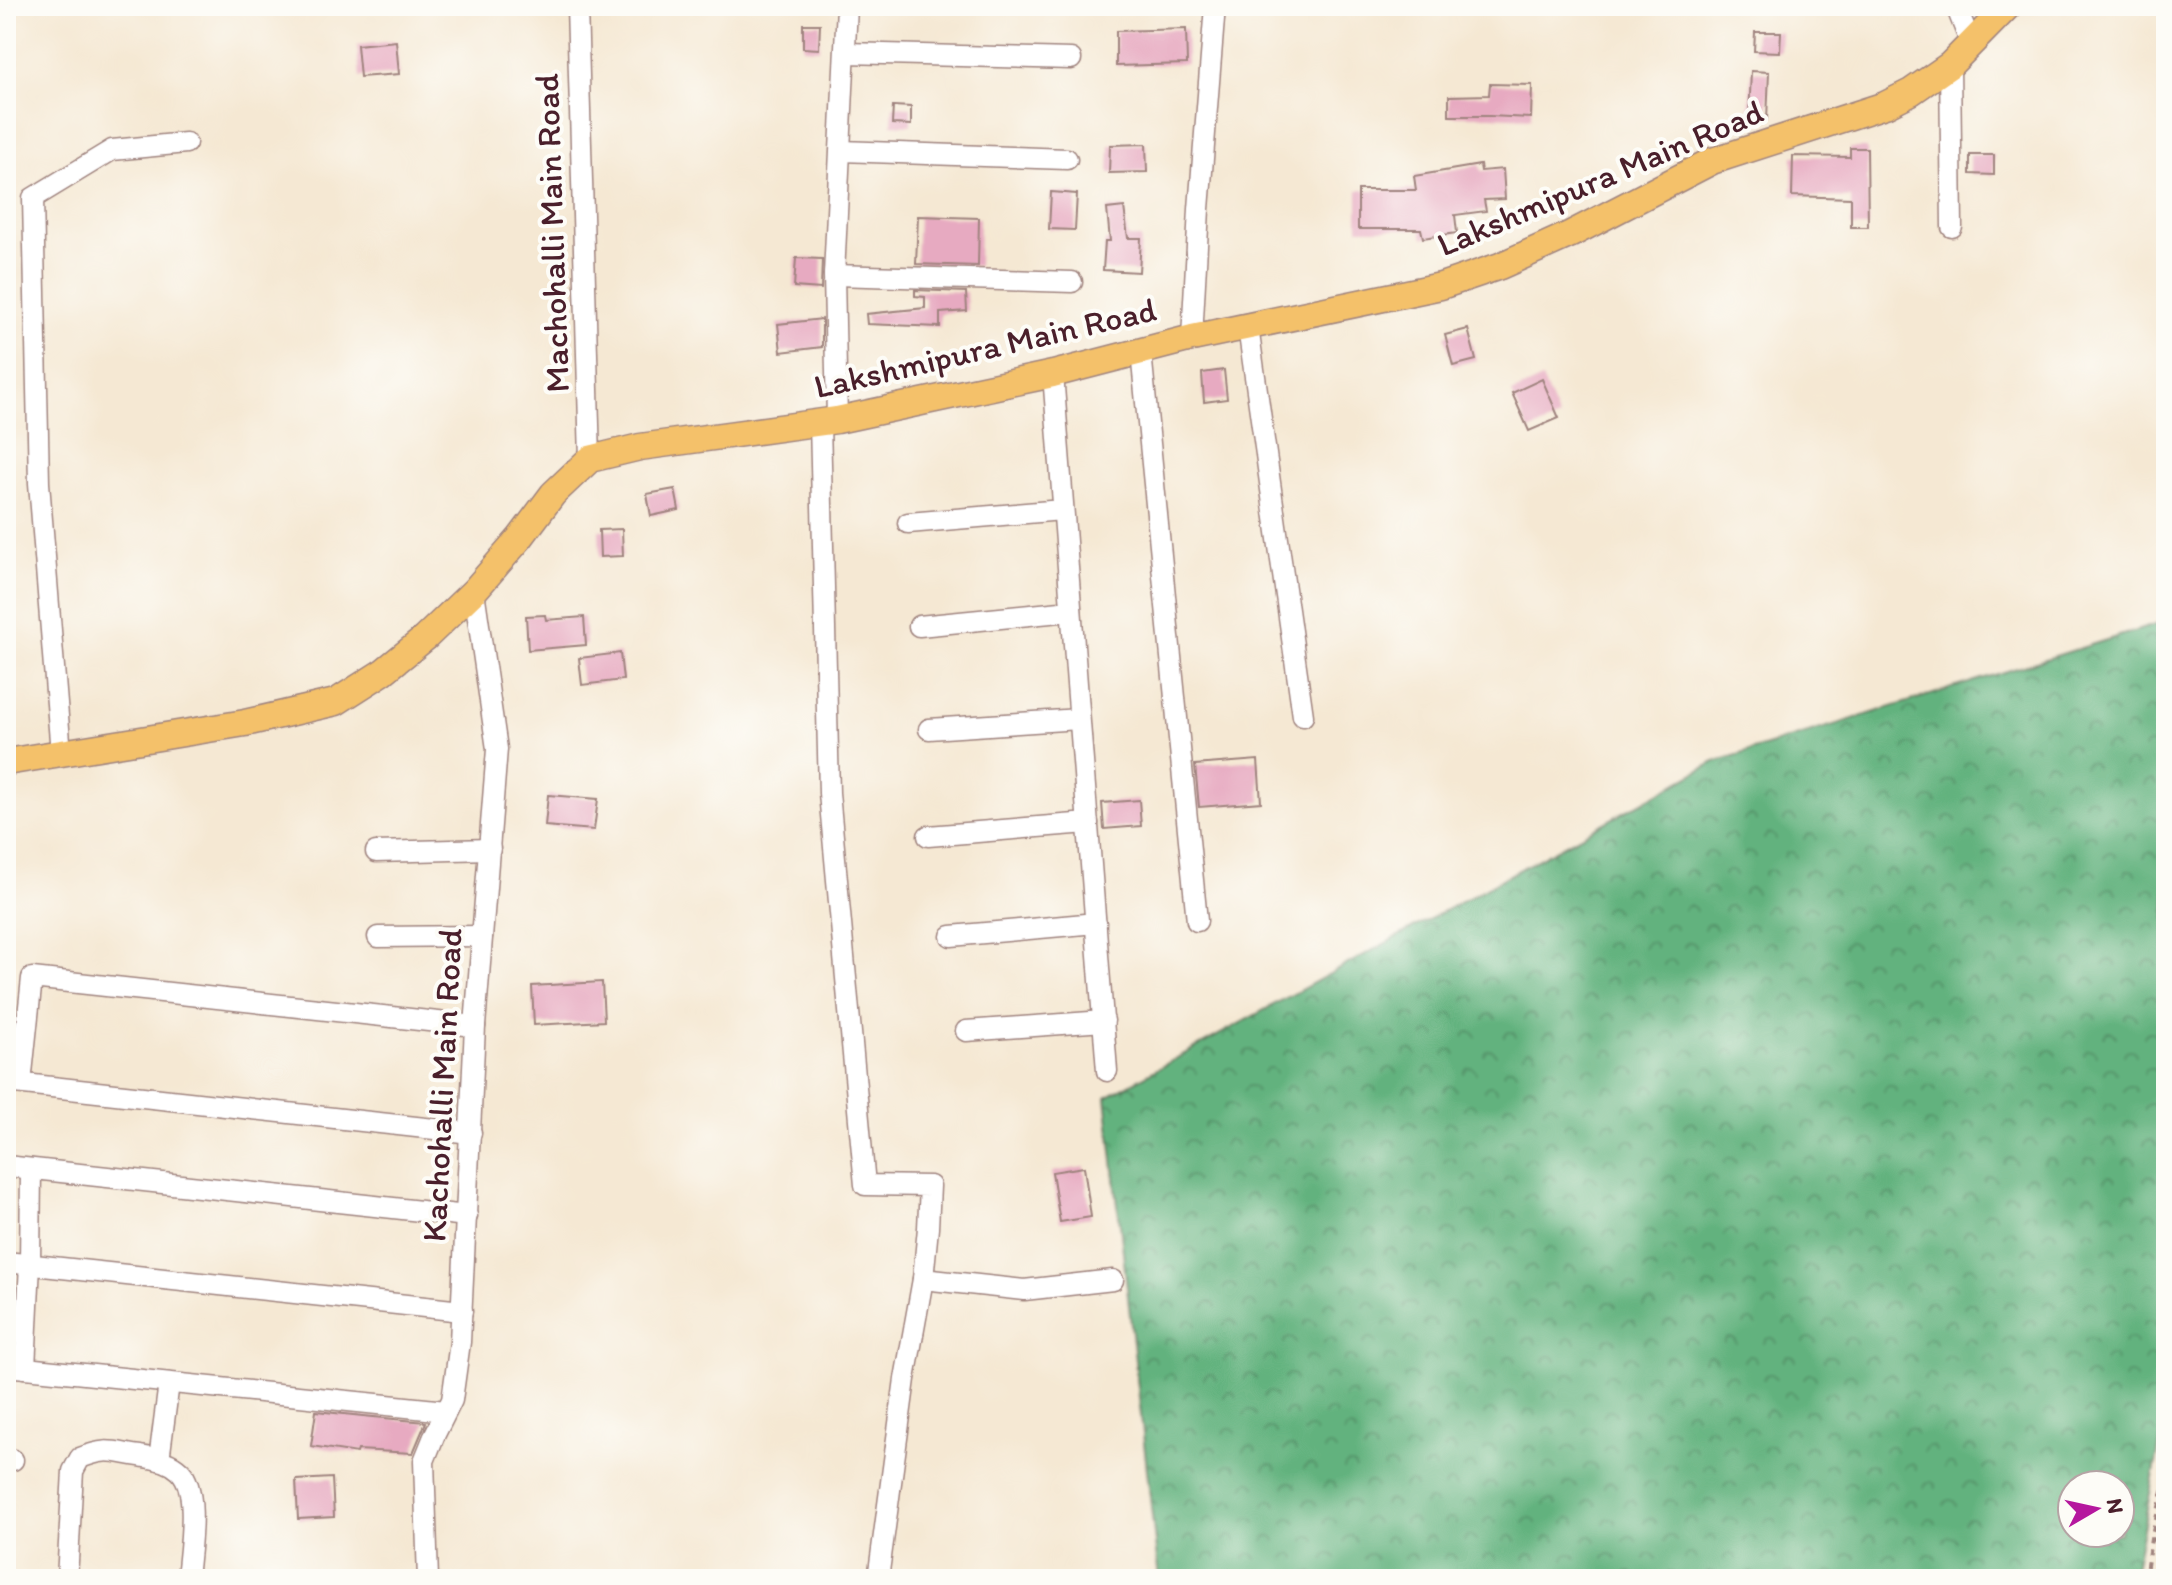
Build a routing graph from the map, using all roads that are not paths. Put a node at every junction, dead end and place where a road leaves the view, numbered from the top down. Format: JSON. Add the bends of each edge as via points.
{"nodes":[{"id":1,"x":577,"y":6,"type":"edge"},
{"id":2,"x":847,"y":6,"type":"edge"},
{"id":3,"x":1215,"y":6,"type":"edge"},
{"id":4,"x":1956,"y":6,"type":"edge"},
{"id":5,"x":2008,"y":6,"type":"edge"},
{"id":6,"x":1971,"y":44,"type":"junction"},
{"id":7,"x":846,"y":53,"type":"junction"},
{"id":8,"x":1071,"y":59,"type":"dead end"},
{"id":9,"x":1950,"y":65,"type":"junction"},
{"id":10,"x":186,"y":143,"type":"dead end"},
{"id":11,"x":841,"y":151,"type":"junction"},
{"id":12,"x":1067,"y":159,"type":"dead end"},
{"id":13,"x":1952,"y":227,"type":"dead end"},
{"id":14,"x":834,"y":275,"type":"junction"},
{"id":15,"x":1072,"y":282,"type":"dead end"},
{"id":16,"x":1248,"y":327,"type":"junction"},
{"id":17,"x":1192,"y":338,"type":"junction"},
{"id":18,"x":1141,"y":352,"type":"junction"},
{"id":19,"x":1053,"y":374,"type":"junction"},
{"id":20,"x":829,"y":422,"type":"junction"},
{"id":21,"x":590,"y":459,"type":"junction"},
{"id":22,"x":1062,"y":510,"type":"junction"},
{"id":23,"x":908,"y":523,"type":"dead end"},
{"id":24,"x":474,"y":591,"type":"junction"},
{"id":25,"x":1071,"y":611,"type":"junction"},
{"id":26,"x":919,"y":626,"type":"dead end"},
{"id":27,"x":1303,"y":716,"type":"dead end"},
{"id":28,"x":1079,"y":719,"type":"junction"},
{"id":29,"x":929,"y":729,"type":"dead end"},
{"id":30,"x":61,"y":753,"type":"junction"},
{"id":31,"x":6,"y":762,"type":"edge"},
{"id":32,"x":1088,"y":823,"type":"junction"},
{"id":33,"x":928,"y":836,"type":"dead end"},
{"id":34,"x":490,"y":849,"type":"junction"},
{"id":35,"x":376,"y":852,"type":"dead end"},
{"id":36,"x":1197,"y":921,"type":"dead end"},
{"id":37,"x":1096,"y":923,"type":"junction"},
{"id":38,"x":482,"y":936,"type":"junction"},
{"id":39,"x":951,"y":936,"type":"dead end"},
{"id":40,"x":378,"y":937,"type":"dead end"},
{"id":41,"x":1104,"y":1021,"type":"junction"},
{"id":42,"x":475,"y":1026,"type":"junction"},
{"id":43,"x":966,"y":1031,"type":"dead end"},
{"id":44,"x":1107,"y":1071,"type":"dead end"},
{"id":45,"x":14,"y":1082,"type":"edge"},
{"id":46,"x":471,"y":1133,"type":"junction"},
{"id":47,"x":6,"y":1166,"type":"edge"},
{"id":48,"x":31,"y":1169,"type":"junction"},
{"id":49,"x":467,"y":1216,"type":"junction"},
{"id":50,"x":6,"y":1262,"type":"edge"},
{"id":51,"x":30,"y":1264,"type":"junction"},
{"id":52,"x":923,"y":1279,"type":"junction"},
{"id":53,"x":1113,"y":1280,"type":"dead end"},
{"id":54,"x":462,"y":1311,"type":"junction"},
{"id":55,"x":15,"y":1367,"type":"edge"},
{"id":56,"x":169,"y":1383,"type":"junction"},
{"id":57,"x":446,"y":1411,"type":"junction"},
{"id":58,"x":159,"y":1460,"type":"junction"},
{"id":59,"x":67,"y":1579,"type":"edge"},
{"id":60,"x":187,"y":1579,"type":"edge"},
{"id":61,"x":428,"y":1579,"type":"edge"},
{"id":62,"x":878,"y":1579,"type":"edge"}],
"edges":[{"from":1,"to":21,"type":"street","name":"Machohalli Main Road"},
{"from":2,"to":7,"type":"street"},
{"from":3,"to":17,"type":"street"},
{"from":4,"to":6,"type":"street"},
{"from":5,"to":6,"type":"main road","name":"Lakshmipura Main Road"},
{"from":6,"to":9,"type":"main road","name":"Lakshmipura Main Road"},
{"from":7,"to":8,"type":"street"},
{"from":7,"to":11,"type":"street"},
{"from":9,"to":13,"type":"street"},
{"from":9,"to":16,"type":"main road","name":"Lakshmipura Main Road","via":[[1885,105],[1712,161],[1500,266],[1441,286]]},
{"from":10,"to":30,"type":"street","via":[[112,150],[33,198],[39,483]]},
{"from":11,"to":12,"type":"street"},
{"from":11,"to":14,"type":"street"},
{"from":14,"to":15,"type":"street"},
{"from":14,"to":20,"type":"street"},
{"from":16,"to":17,"type":"main road","name":"Lakshmipura Main Road"},
{"from":16,"to":27,"type":"street"},
{"from":17,"to":18,"type":"main road","name":"Lakshmipura Main Road"},
{"from":18,"to":19,"type":"main road","name":"Lakshmipura Main Road"},
{"from":18,"to":36,"type":"street"},
{"from":19,"to":20,"type":"main road","name":"Lakshmipura Main Road"},
{"from":19,"to":22,"type":"street"},
{"from":20,"to":21,"type":"main road","name":"Lakshmipura Main Road","via":[[640,447]]},
{"from":20,"to":52,"type":"street","via":[[829,793],[865,1185],[930,1186]]},
{"from":21,"to":24,"type":"main road","name":"Lakshmipura Main Road","via":[[553,494]]},
{"from":22,"to":23,"type":"street"},
{"from":22,"to":25,"type":"street"},
{"from":24,"to":30,"type":"main road","name":"Lakshmipura Main Road","via":[[383,672],[336,702],[245,723]]},
{"from":24,"to":34,"type":"street","name":"Kachohalli Main Road","via":[[497,749]]},
{"from":25,"to":26,"type":"street"},
{"from":25,"to":28,"type":"street"},
{"from":28,"to":29,"type":"street"},
{"from":28,"to":32,"type":"street"},
{"from":30,"to":31,"type":"main road","name":"Lakshmipura Main Road"},
{"from":32,"to":33,"type":"street"},
{"from":32,"to":37,"type":"street"},
{"from":34,"to":35,"type":"street"},
{"from":34,"to":38,"type":"street","name":"Kachohalli Main Road"},
{"from":37,"to":39,"type":"street"},
{"from":37,"to":41,"type":"street"},
{"from":38,"to":40,"type":"street"},
{"from":38,"to":42,"type":"street","name":"Kachohalli Main Road"},
{"from":41,"to":43,"type":"street"},
{"from":41,"to":44,"type":"street"},
{"from":42,"to":45,"type":"street","via":[[32,978]]},
{"from":42,"to":46,"type":"street","name":"Kachohalli Main Road"},
{"from":45,"to":46,"type":"street"},
{"from":46,"to":49,"type":"street","name":"Kachohalli Main Road"},
{"from":47,"to":48,"type":"street"},
{"from":48,"to":49,"type":"street"},
{"from":48,"to":51,"type":"street"},
{"from":49,"to":54,"type":"street","name":"Kachohalli Main Road"},
{"from":50,"to":51,"type":"street"},
{"from":51,"to":54,"type":"street"},
{"from":51,"to":55,"type":"street"},
{"from":52,"to":53,"type":"street","via":[[1024,1290]]},
{"from":52,"to":62,"type":"street"},
{"from":54,"to":57,"type":"street","name":"Kachohalli Main Road","via":[[452,1400]]},
{"from":55,"to":56,"type":"street"},
{"from":56,"to":57,"type":"street"},
{"from":56,"to":58,"type":"street"},
{"from":57,"to":61,"type":"street","name":"Kachohalli Main Road","via":[[424,1461]]},
{"from":58,"to":59,"type":"street","via":[[101,1450],[80,1458],[73,1471]]},
{"from":58,"to":60,"type":"street","via":[[180,1471],[189,1487]]}]}
